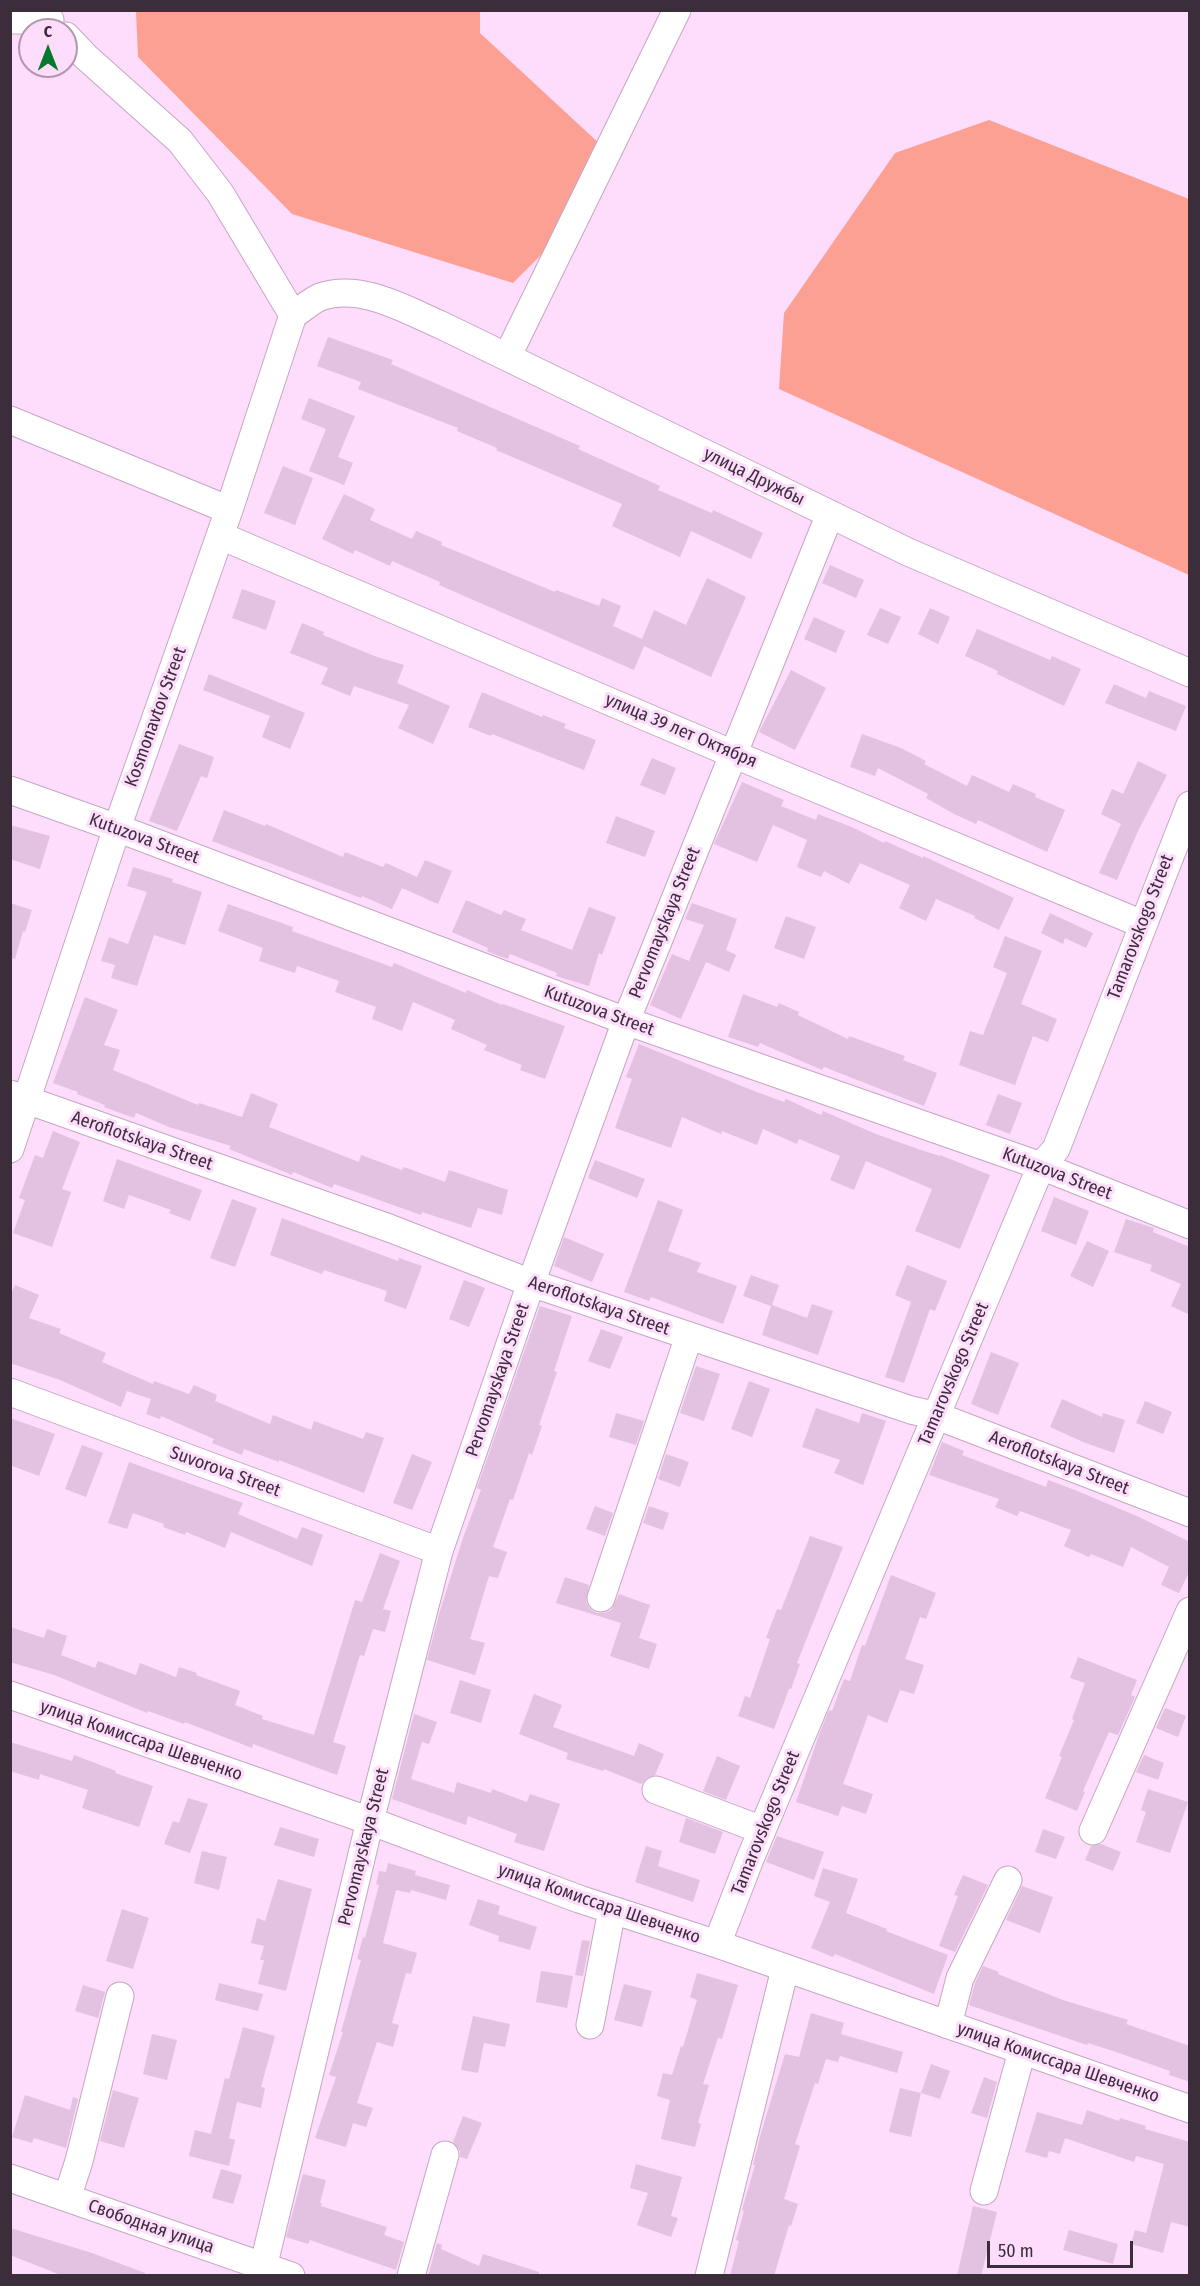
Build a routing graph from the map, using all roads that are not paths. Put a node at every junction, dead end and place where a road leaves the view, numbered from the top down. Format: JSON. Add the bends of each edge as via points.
{"nodes":[{"id":1,"x":677,"y":10,"type":"edge"},
{"id":2,"x":78,"y":49,"type":"edge"},
{"id":3,"x":293,"y":315,"type":"junction"},
{"id":4,"x":507,"y":357,"type":"junction"},
{"id":5,"x":10,"y":420,"type":"edge"},
{"id":6,"x":229,"y":510,"type":"junction"},
{"id":7,"x":830,"y":514,"type":"junction"},
{"id":8,"x":221,"y":536,"type":"junction"},
{"id":9,"x":1190,"y":673,"type":"edge"},
{"id":10,"x":733,"y":754,"type":"junction"},
{"id":11,"x":10,"y":790,"type":"edge"},
{"id":12,"x":1190,"y":805,"type":"edge"},
{"id":13,"x":117,"y":828,"type":"junction"},
{"id":14,"x":1142,"y":924,"type":"junction"},
{"id":15,"x":626,"y":1021,"type":"junction"},
{"id":16,"x":19,"y":1097,"type":"edge"},
{"id":17,"x":10,"y":1149,"type":"edge"},
{"id":18,"x":1041,"y":1166,"type":"junction"},
{"id":19,"x":1190,"y":1225,"type":"edge"},
{"id":20,"x":531,"y":1283,"type":"junction"},
{"id":21,"x":689,"y":1336,"type":"junction"},
{"id":22,"x":10,"y":1392,"type":"edge"},
{"id":23,"x":937,"y":1416,"type":"junction"},
{"id":24,"x":1190,"y":1513,"type":"edge"},
{"id":25,"x":440,"y":1551,"type":"junction"},
{"id":26,"x":601,"y":1598,"type":"dead end"},
{"id":27,"x":1190,"y":1611,"type":"edge"},
{"id":28,"x":10,"y":1695,"type":"edge"},
{"id":29,"x":656,"y":1790,"type":"dead end"},
{"id":30,"x":370,"y":1821,"type":"junction"},
{"id":31,"x":762,"y":1830,"type":"junction"},
{"id":32,"x":1093,"y":1831,"type":"dead end"},
{"id":33,"x":1008,"y":1880,"type":"dead end"},
{"id":34,"x":612,"y":1910,"type":"junction"},
{"id":35,"x":717,"y":1944,"type":"junction"},
{"id":36,"x":785,"y":1969,"type":"junction"},
{"id":37,"x":120,"y":1996,"type":"dead end"},
{"id":38,"x":590,"y":2025,"type":"dead end"},
{"id":39,"x":948,"y":2025,"type":"junction"},
{"id":40,"x":1022,"y":2051,"type":"junction"},
{"id":41,"x":1190,"y":2109,"type":"edge"},
{"id":42,"x":445,"y":2155,"type":"dead end"},
{"id":43,"x":10,"y":2178,"type":"edge"},
{"id":44,"x":984,"y":2191,"type":"dead end"},
{"id":45,"x":67,"y":2198,"type":"junction"},
{"id":46,"x":262,"y":2271,"type":"edge"},
{"id":47,"x":291,"y":2276,"type":"edge"},
{"id":48,"x":411,"y":2276,"type":"edge"},
{"id":49,"x":709,"y":2276,"type":"edge"}],
"edges":[{"from":1,"to":4,"type":"street"},
{"from":2,"to":3,"type":"street","via":[[180,141],[220,193]]},
{"from":3,"to":4,"type":"street","name":"улица Дружбы","via":[[318,298],[343,292],[382,299]]},
{"from":3,"to":6,"type":"street","name":"Kosmonavtov Street"},
{"from":4,"to":7,"type":"street","name":"улица Дружбы"},
{"from":5,"to":6,"type":"street"},
{"from":6,"to":8,"type":"street","name":"Kosmonavtov Street"},
{"from":7,"to":9,"type":"street","name":"улица Дружбы","via":[[908,552]]},
{"from":7,"to":10,"type":"street","name":"Pervomayskaya Street"},
{"from":8,"to":10,"type":"street","name":"улица 39 лет Октября"},
{"from":8,"to":13,"type":"street","name":"Kosmonavtov Street"},
{"from":10,"to":14,"type":"street","name":"улица 39 лет Октября"},
{"from":10,"to":15,"type":"street","name":"Pervomayskaya Street"},
{"from":11,"to":13,"type":"street","name":"Kutuzova Street"},
{"from":12,"to":14,"type":"street","name":"Tamarovskogo Street"},
{"from":13,"to":15,"type":"street","name":"Kutuzova Street"},
{"from":13,"to":16,"type":"street","name":"Kosmonavtov Street"},
{"from":14,"to":18,"type":"street","name":"Tamarovskogo Street","via":[[1056,1149]]},
{"from":15,"to":18,"type":"street","name":"Kutuzova Street"},
{"from":15,"to":20,"type":"street","name":"Pervomayskaya Street"},
{"from":16,"to":17,"type":"street","name":"Kosmonavtov Street"},
{"from":16,"to":20,"type":"street","name":"Aeroflotskaya Street","via":[[389,1228]]},
{"from":18,"to":19,"type":"street","name":"Kutuzova Street"},
{"from":18,"to":23,"type":"street","name":"Tamarovskogo Street"},
{"from":20,"to":21,"type":"street","name":"Aeroflotskaya Street"},
{"from":20,"to":25,"type":"street","name":"Pervomayskaya Street"},
{"from":21,"to":23,"type":"street","name":"Aeroflotskaya Street"},
{"from":21,"to":26,"type":"street"},
{"from":22,"to":25,"type":"street","name":"Suvorova Street"},
{"from":23,"to":24,"type":"street","name":"Aeroflotskaya Street"},
{"from":23,"to":31,"type":"street","name":"Tamarovskogo Street"},
{"from":25,"to":30,"type":"street","name":"Pervomayskaya Street"},
{"from":27,"to":32,"type":"street"},
{"from":28,"to":30,"type":"street","name":"улица Комиссара Шевченко"},
{"from":29,"to":31,"type":"street"},
{"from":30,"to":34,"type":"street","name":"улица Комиссара Шевченко"},
{"from":30,"to":46,"type":"street","name":"Pervomayskaya Street"},
{"from":31,"to":35,"type":"street","name":"Tamarovskogo Street"},
{"from":33,"to":39,"type":"street","via":[[960,1978]]},
{"from":34,"to":35,"type":"street","name":"улица Комиссара Шевченко"},
{"from":34,"to":38,"type":"street"},
{"from":35,"to":36,"type":"street","name":"улица Комиссара Шевченко"},
{"from":36,"to":39,"type":"street","name":"улица Комиссара Шевченко"},
{"from":36,"to":49,"type":"street"},
{"from":37,"to":45,"type":"street","via":[[80,2161]]},
{"from":39,"to":40,"type":"street","name":"улица Комиссара Шевченко"},
{"from":40,"to":41,"type":"street","name":"улица Комиссара Шевченко"},
{"from":40,"to":44,"type":"street"},
{"from":42,"to":48,"type":"street"},
{"from":43,"to":45,"type":"street","name":"Свободная улица"},
{"from":45,"to":46,"type":"street","name":"Свободная улица"},
{"from":46,"to":47,"type":"street","name":"Свободная улица"}]}
